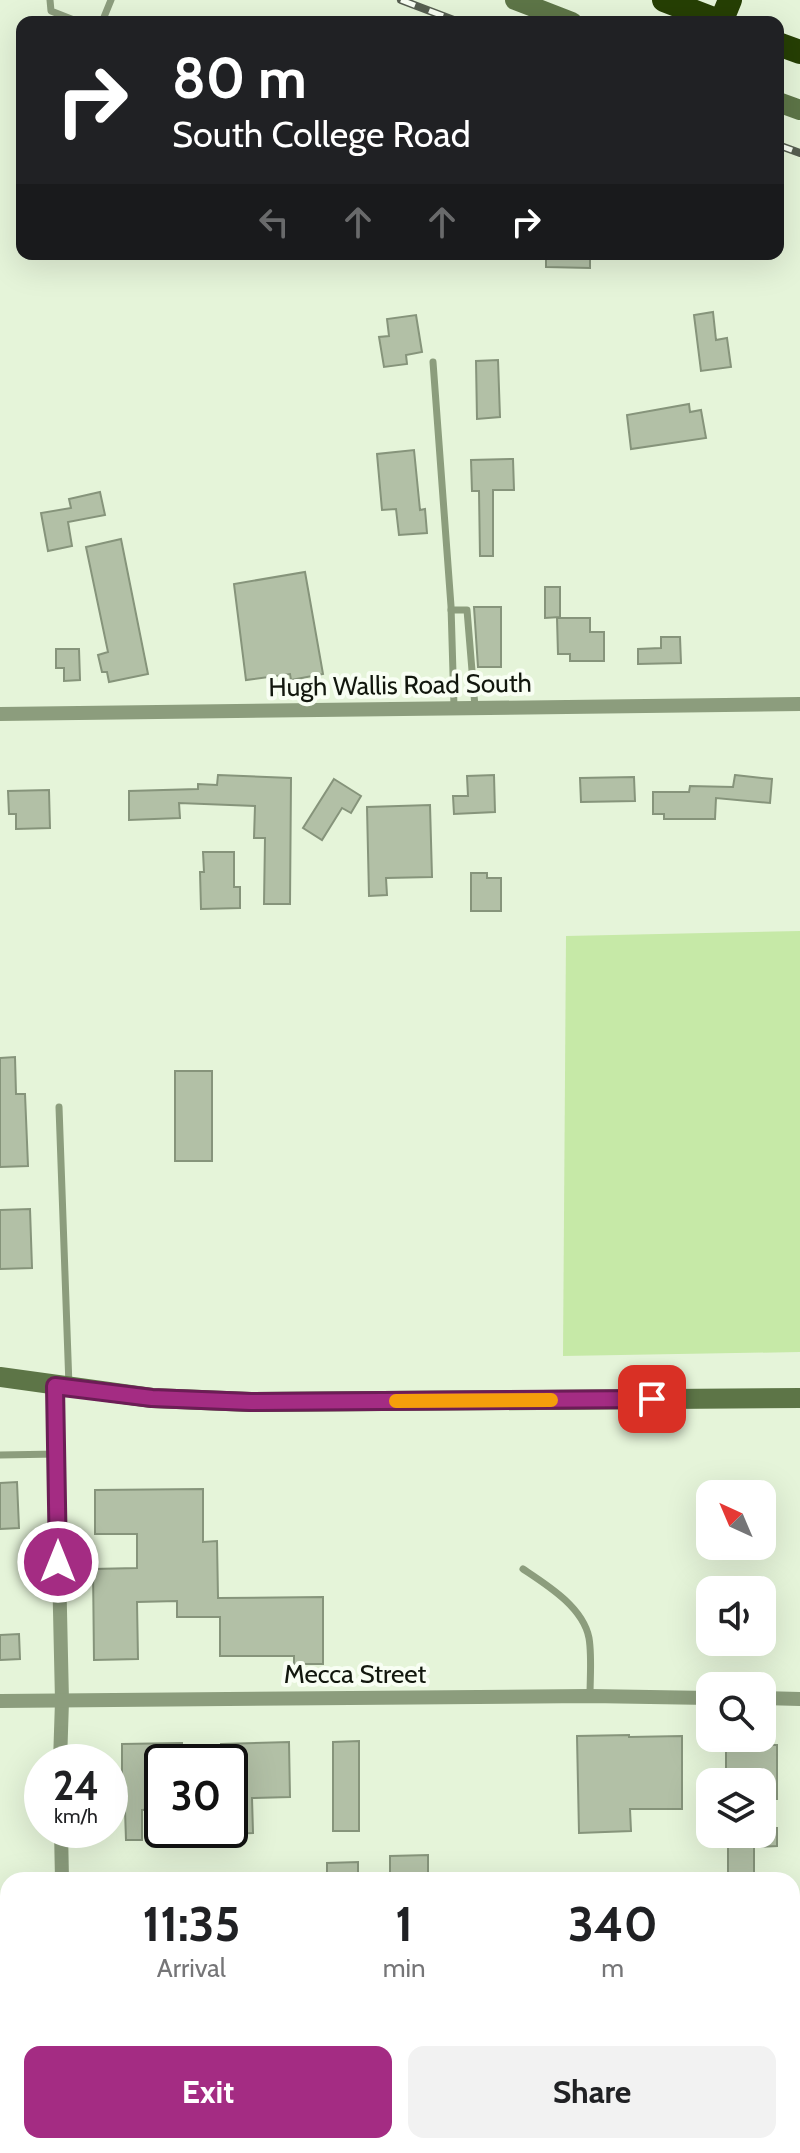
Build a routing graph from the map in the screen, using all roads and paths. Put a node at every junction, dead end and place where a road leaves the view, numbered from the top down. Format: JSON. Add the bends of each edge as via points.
{"nodes":[{"id":1,"x":50,"y":0,"type":"edge"},
{"id":2,"x":515,"y":0,"type":"edge"},
{"id":3,"x":664,"y":0,"type":"edge"},
{"id":4,"x":64,"y":16,"type":"edge"},
{"id":5,"x":556,"y":16,"type":"edge"},
{"id":6,"x":705,"y":16,"type":"edge"},
{"id":7,"x":433,"y":362,"type":"dead end"},
{"id":8,"x":451,"y":610,"type":"junction"},
{"id":9,"x":800,"y":704,"type":"edge"},
{"id":10,"x":454,"y":708,"type":"junction"},
{"id":11,"x":475,"y":708,"type":"junction"},
{"id":12,"x":0,"y":714,"type":"edge"},
{"id":13,"x":59,"y":1107,"type":"dead end"},
{"id":14,"x":0,"y":1377,"type":"edge"},
{"id":15,"x":62,"y":1387,"type":"junction"},
{"id":16,"x":800,"y":1398,"type":"edge"},
{"id":17,"x":58,"y":1454,"type":"junction"},
{"id":18,"x":0,"y":1455,"type":"edge"},
{"id":19,"x":523,"y":1569,"type":"dead end"},
{"id":20,"x":590,"y":1696,"type":"junction"},
{"id":21,"x":696,"y":1698,"type":"edge"},
{"id":22,"x":776,"y":1698,"type":"edge"},
{"id":23,"x":800,"y":1699,"type":"edge"},
{"id":24,"x":0,"y":1701,"type":"edge"},
{"id":25,"x":62,"y":1701,"type":"junction"},
{"id":26,"x":61,"y":1744,"type":"edge"},
{"id":27,"x":61,"y":1848,"type":"edge"},
{"id":28,"x":62,"y":1872,"type":"edge"}],
"edges":[{"from":1,"to":4,"type":"lane","via":[[51,11]]},
{"from":2,"to":5,"type":"street"},
{"from":3,"to":6,"type":"highway"},
{"from":7,"to":8,"type":"lane"},
{"from":8,"to":10,"type":"lane"},
{"from":8,"to":11,"type":"lane","via":[[467,610]]},
{"from":9,"to":11,"type":"street","name":"Hugh Wallis Road South"},
{"from":10,"to":11,"type":"street","name":"Hugh Wallis Road South"},
{"from":10,"to":12,"type":"street","name":"Hugh Wallis Road South"},
{"from":13,"to":15,"type":"lane"},
{"from":14,"to":15,"type":"street"},
{"from":15,"to":16,"type":"street","via":[[251,1402]]},
{"from":15,"to":17,"type":"street"},
{"from":17,"to":18,"type":"lane"},
{"from":17,"to":25,"type":"street"},
{"from":19,"to":20,"type":"lane","via":[[582,1620],[589,1637]]},
{"from":20,"to":21,"type":"street","name":"Mecca Street"},
{"from":20,"to":25,"type":"street","name":"Mecca Street"},
{"from":22,"to":23,"type":"street"},
{"from":24,"to":25,"type":"street","name":"Mecca Street"},
{"from":25,"to":26,"type":"street"},
{"from":27,"to":28,"type":"street"}]}
